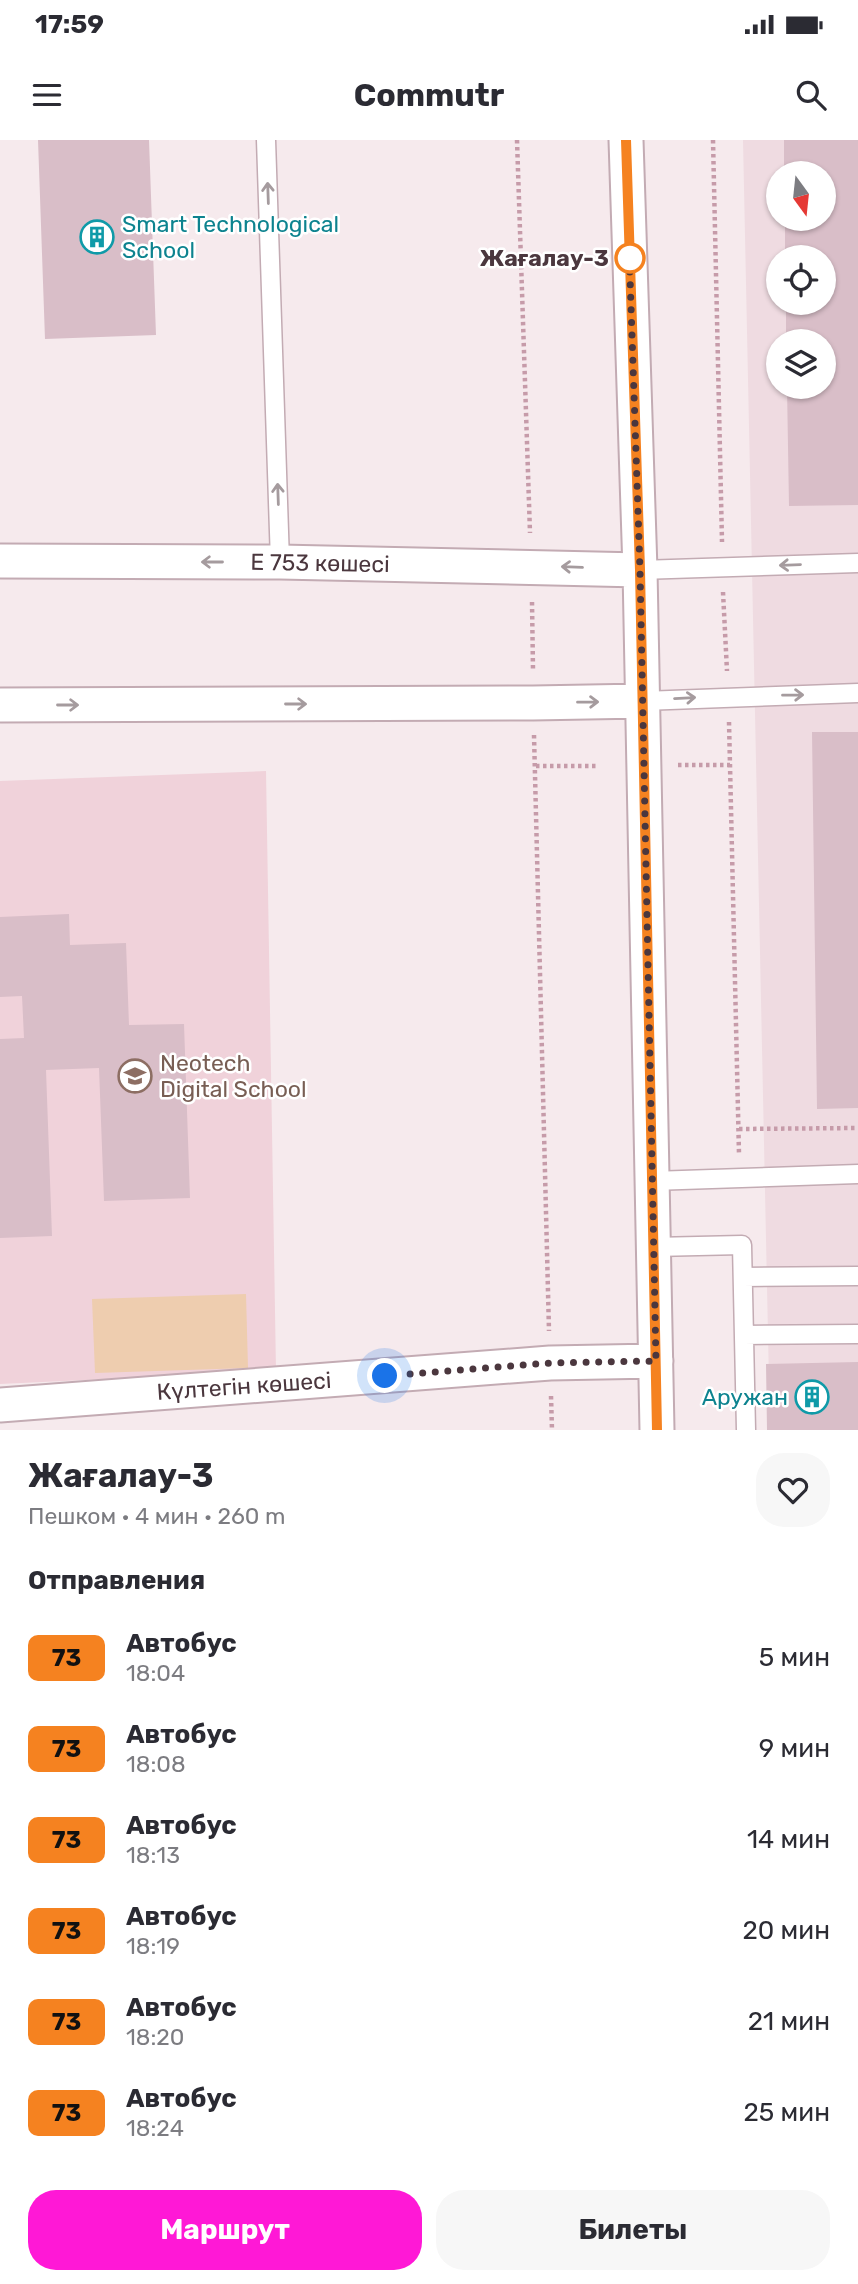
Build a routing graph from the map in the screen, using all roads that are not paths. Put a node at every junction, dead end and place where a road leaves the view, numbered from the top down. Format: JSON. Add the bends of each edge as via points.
{"nodes":[{"id":1,"x":266,"y":140,"type":"edge"},
{"id":2,"x":626,"y":140,"type":"edge"},
{"id":3,"x":0,"y":561,"type":"edge"},
{"id":4,"x":280,"y":562,"type":"junction"},
{"id":5,"x":858,"y":563,"type":"edge"},
{"id":6,"x":640,"y":570,"type":"junction"},
{"id":7,"x":858,"y":693,"type":"edge"},
{"id":8,"x":643,"y":701,"type":"junction"},
{"id":9,"x":0,"y":705,"type":"edge"},
{"id":10,"x":858,"y":1174,"type":"edge"},
{"id":11,"x":652,"y":1181,"type":"junction"},
{"id":12,"x":653,"y":1247,"type":"junction"},
{"id":13,"x":858,"y":1276,"type":"edge"},
{"id":14,"x":743,"y":1277,"type":"junction"},
{"id":15,"x":858,"y":1334,"type":"edge"},
{"id":16,"x":744,"y":1335,"type":"junction"},
{"id":17,"x":656,"y":1361,"type":"junction"},
{"id":18,"x":0,"y":1405,"type":"edge"},
{"id":19,"x":657,"y":1430,"type":"edge"},
{"id":20,"x":746,"y":1430,"type":"edge"}],
"edges":[{"from":4,"to":1,"type":"lane","one_way":true},
{"from":2,"to":6,"type":"street"},
{"from":4,"to":3,"type":"street","name":"Е 753 көшесі","one_way":true},
{"from":6,"to":4,"type":"street","name":"Е 753 көшесі","one_way":true},
{"from":5,"to":6,"type":"lane","one_way":true},
{"from":6,"to":8,"type":"street"},
{"from":8,"to":7,"type":"lane","one_way":true},
{"from":9,"to":8,"type":"street","one_way":true},
{"from":8,"to":11,"type":"street"},
{"from":10,"to":11,"type":"lane"},
{"from":11,"to":12,"type":"street"},
{"from":12,"to":14,"type":"lane","via":[[742,1245]]},
{"from":12,"to":17,"type":"street"},
{"from":13,"to":14,"type":"lane"},
{"from":14,"to":16,"type":"lane"},
{"from":15,"to":16,"type":"lane"},
{"from":16,"to":20,"type":"lane"},
{"from":17,"to":18,"type":"street","name":"Күлтегін көшесі","via":[[550,1363]]},
{"from":17,"to":19,"type":"street"}]}
